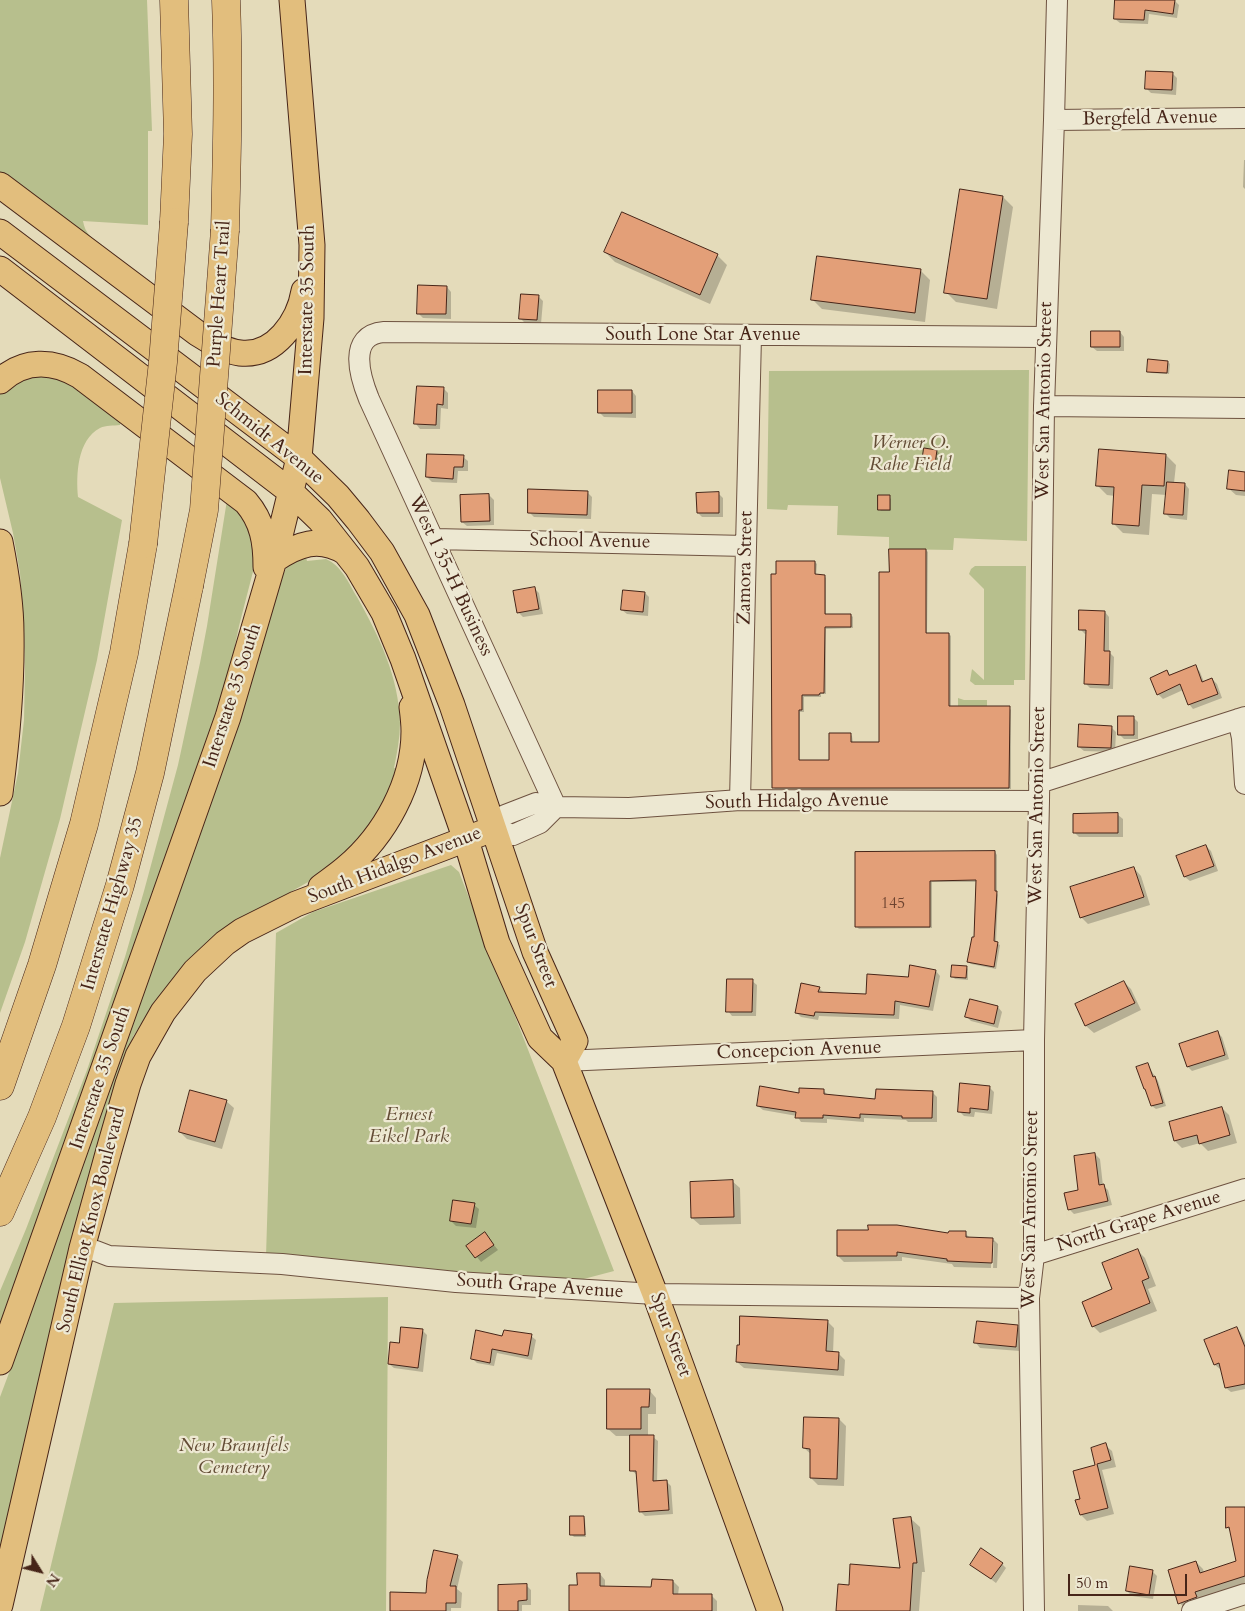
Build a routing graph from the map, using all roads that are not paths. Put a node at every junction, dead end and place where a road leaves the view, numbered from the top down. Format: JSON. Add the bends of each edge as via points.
{"nodes":[{"id":1,"x":174,"y":0,"type":"edge"},
{"id":2,"x":226,"y":0,"type":"edge"},
{"id":3,"x":292,"y":0,"type":"edge"},
{"id":4,"x":1057,"y":0,"type":"edge"},
{"id":5,"x":1245,"y":118,"type":"edge"},
{"id":6,"x":1054,"y":120,"type":"junction"},
{"id":7,"x":0,"y":185,"type":"edge"},
{"id":8,"x":0,"y":232,"type":"edge"},
{"id":9,"x":312,"y":245,"type":"junction"},
{"id":10,"x":0,"y":269,"type":"edge"},
{"id":11,"x":751,"y":336,"type":"junction"},
{"id":12,"x":1045,"y":337,"type":"junction"},
{"id":13,"x":363,"y":342,"type":"joint"},
{"id":14,"x":0,"y":381,"type":"edge"},
{"id":15,"x":1044,"y":406,"type":"junction"},
{"id":16,"x":1245,"y":408,"type":"edge"},
{"id":17,"x":299,"y":458,"type":"junction"},
{"id":18,"x":291,"y":492,"type":"junction"},
{"id":19,"x":434,"y":539,"type":"junction"},
{"id":20,"x":0,"y":542,"type":"edge"},
{"id":21,"x":746,"y":546,"type":"junction"},
{"id":22,"x":345,"y":552,"type":"junction"},
{"id":23,"x":274,"y":560,"type":"junction"},
{"id":24,"x":267,"y":585,"type":"junction"},
{"id":25,"x":189,"y":586,"type":"joint"},
{"id":26,"x":403,"y":659,"type":"junction"},
{"id":27,"x":1242,"y":718,"type":"edge"},
{"id":28,"x":1245,"y":784,"type":"edge"},
{"id":29,"x":1039,"y":792,"type":"junction"},
{"id":30,"x":0,"y":793,"type":"edge"},
{"id":31,"x":740,"y":800,"type":"junction"},
{"id":32,"x":556,"y":807,"type":"junction"},
{"id":33,"x":493,"y":828,"type":"junction"},
{"id":34,"x":466,"y":840,"type":"junction"},
{"id":35,"x":296,"y":904,"type":"junction"},
{"id":36,"x":1034,"y":1040,"type":"junction"},
{"id":37,"x":564,"y":1061,"type":"junction"},
{"id":38,"x":0,"y":1086,"type":"edge"},
{"id":39,"x":1245,"y":1189,"type":"edge"},
{"id":40,"x":0,"y":1212,"type":"edge"},
{"id":41,"x":82,"y":1248,"type":"junction"},
{"id":42,"x":1034,"y":1255,"type":"junction"},
{"id":43,"x":655,"y":1294,"type":"junction"},
{"id":44,"x":1029,"y":1298,"type":"junction"},
{"id":45,"x":0,"y":1362,"type":"edge"},
{"id":46,"x":1245,"y":1594,"type":"edge"},
{"id":47,"x":0,"y":1605,"type":"edge"},
{"id":48,"x":770,"y":1611,"type":"edge"},
{"id":49,"x":1034,"y":1611,"type":"edge"},
{"id":50,"x":1192,"y":1611,"type":"edge"}],
"edges":[{"from":1,"to":38,"type":"highway","bridge":true,"via":[[178,134],[174,222],[143,544],[122,662],[84,824],[42,965]]},
{"from":2,"to":25,"type":"highway","name":"Purple Heart Trail","bridge":true,"via":[[228,154],[224,230],[204,510]]},
{"from":3,"to":9,"type":"main road","name":"Interstate 35 South"},
{"from":4,"to":6,"type":"street","name":"West San Antonio Street"},
{"from":5,"to":6,"type":"street","name":"Bergfeld Avenue"},
{"from":6,"to":12,"type":"street","name":"West San Antonio Street"},
{"from":7,"to":9,"type":"main road","via":[[197,333],[237,353],[260,350],[286,333],[296,318],[303,296]]},
{"from":8,"to":17,"type":"main road","name":"Schmidt Avenue"},
{"from":9,"to":17,"type":"main road","name":"Interstate 35 South","via":[[311,318]]},
{"from":10,"to":18,"type":"main road","name":"Schmidt Avenue"},
{"from":11,"to":12,"type":"street","name":"South Lone Star Avenue"},
{"from":11,"to":13,"type":"street","name":"South Lone Star Avenue","via":[[384,332],[373,334]]},
{"from":11,"to":21,"type":"street","name":"Zamora Street"},
{"from":12,"to":15,"type":"street","name":"West San Antonio Street"},
{"from":13,"to":19,"type":"street","name":"West I 35-H Business","via":[[359,355],[364,386]]},
{"from":14,"to":24,"type":"main road","via":[[18,368],[30,365],[48,364],[68,369],[236,494],[253,510],[264,534]]},
{"from":15,"to":16,"type":"street"},
{"from":15,"to":29,"type":"street","name":"West San Antonio Street"},
{"from":17,"to":18,"type":"main road","name":"Interstate 35 South"},
{"from":17,"to":33,"type":"main road","name":"Schmidt Avenue","via":[[358,520],[400,582],[430,646]]},
{"from":18,"to":22,"type":"main road","name":"Schmidt Avenue","via":[[320,520]]},
{"from":18,"to":23,"type":"main road","name":"Interstate 35 South"},
{"from":19,"to":21,"type":"street","name":"School Avenue"},
{"from":19,"to":32,"type":"street","name":"West I 35-H Business"},
{"from":20,"to":30,"type":"main road","via":[[11,633],[10,699]]},
{"from":21,"to":31,"type":"street","name":"Zamora Street"},
{"from":22,"to":23,"type":"main road","via":[[330,544],[312,543]]},
{"from":22,"to":26,"type":"main road","name":"Schmidt Avenue","via":[[384,613]]},
{"from":23,"to":24,"type":"main road","name":"Interstate 35 South"},
{"from":24,"to":45,"type":"main road","name":"Interstate 35 South","via":[[228,717]]},
{"from":25,"to":40,"type":"highway","name":"Interstate Highway 35","via":[[150,773],[120,885],[76,1026],[42,1117]]},
{"from":26,"to":34,"type":"main road","name":"Schmidt Avenue"},
{"from":26,"to":35,"type":"main road","via":[[414,730],[410,764],[398,799],[389,817],[362,852]]},
{"from":27,"to":28,"type":"street"},
{"from":27,"to":29,"type":"street","name":"South Hidalgo Avenue"},
{"from":29,"to":31,"type":"street","name":"South Hidalgo Avenue"},
{"from":29,"to":36,"type":"street","name":"West San Antonio Street"},
{"from":31,"to":32,"type":"street","name":"South Hidalgo Avenue","via":[[630,808]]},
{"from":32,"to":33,"type":"street","name":"South Hidalgo Avenue","via":[[536,803],[505,815]]},
{"from":33,"to":34,"type":"main road","name":"South Hidalgo Avenue"},
{"from":33,"to":37,"type":"main road","name":"Spur Street","via":[[535,952],[575,1041]]},
{"from":34,"to":35,"type":"main road","name":"South Hidalgo Avenue"},
{"from":34,"to":37,"type":"main road","name":"Spur Street","via":[[497,942],[540,1038]]},
{"from":35,"to":41,"type":"main road","name":"South Elliot Knox Boulevard","via":[[225,943],[195,971],[158,1019],[138,1056],[128,1084]]},
{"from":36,"to":37,"type":"street","name":"Concepcion Avenue"},
{"from":36,"to":42,"type":"street","name":"West San Antonio Street"},
{"from":37,"to":43,"type":"main road","name":"Spur Street"},
{"from":39,"to":42,"type":"street","name":"North Grape Avenue"},
{"from":41,"to":43,"type":"street","name":"South Grape Avenue","via":[[109,1256],[282,1264],[456,1282]]},
{"from":41,"to":47,"type":"main road","name":"South Elliot Knox Boulevard"},
{"from":42,"to":44,"type":"street","name":"West San Antonio Street"},
{"from":43,"to":44,"type":"street","name":"South Grape Avenue"},
{"from":43,"to":48,"type":"main road","name":"Spur Street"},
{"from":44,"to":49,"type":"street","name":"West San Antonio Street"},
{"from":46,"to":50,"type":"street"}]}
